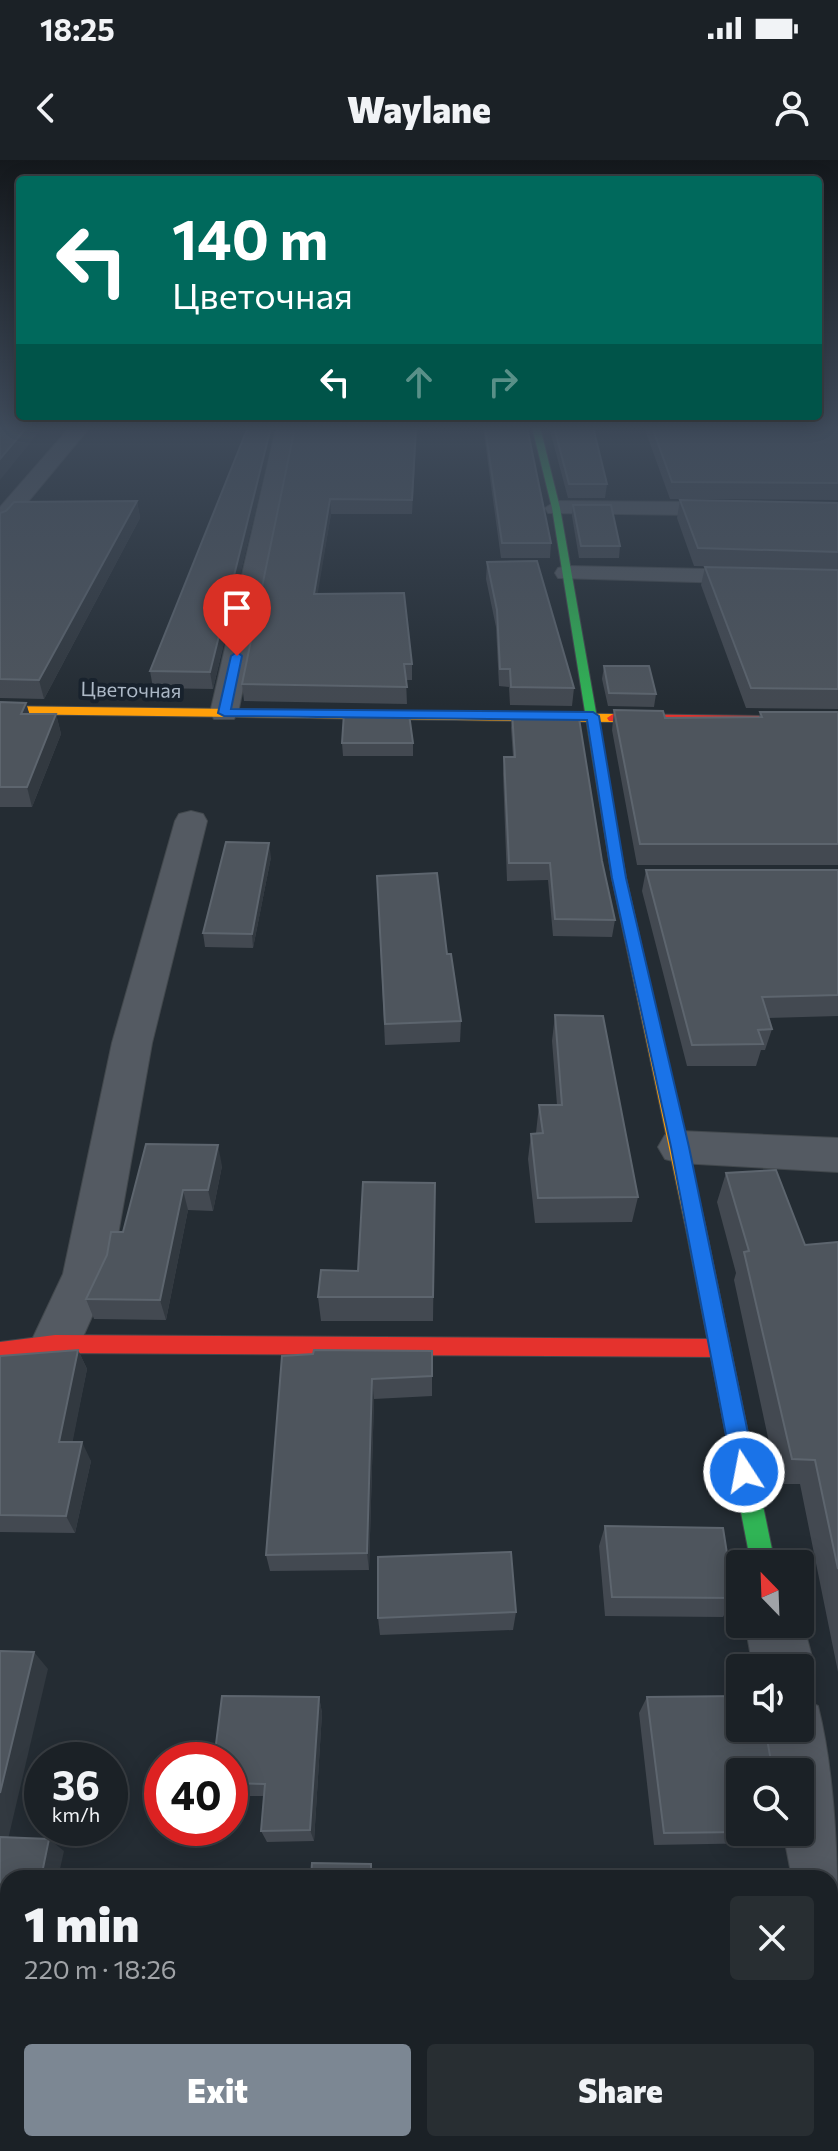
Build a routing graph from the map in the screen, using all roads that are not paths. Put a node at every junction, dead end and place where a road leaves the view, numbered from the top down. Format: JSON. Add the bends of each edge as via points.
{"nodes":[{"id":1,"x":266,"y":520,"type":"edge"},
{"id":2,"x":558,"y":520,"type":"edge"},
{"id":3,"x":567,"y":573,"type":"junction"},
{"id":4,"x":838,"y":579,"type":"edge"},
{"id":5,"x":0,"y":710,"type":"edge"},
{"id":6,"x":224,"y":713,"type":"junction"},
{"id":7,"x":593,"y":716,"type":"junction"},
{"id":8,"x":838,"y":721,"type":"edge"},
{"id":9,"x":191,"y":821,"type":"dead end"},
{"id":10,"x":680,"y":1147,"type":"junction"},
{"id":11,"x":838,"y":1155,"type":"edge"},
{"id":12,"x":55,"y":1344,"type":"junction"},
{"id":13,"x":720,"y":1348,"type":"junction"},
{"id":14,"x":0,"y":1351,"type":"edge"},
{"id":15,"x":760,"y":1550,"type":"edge"},
{"id":16,"x":799,"y":1742,"type":"edge"},
{"id":17,"x":824,"y":1870,"type":"edge"}],
"edges":[{"from":1,"to":6,"type":"street"},
{"from":2,"to":3,"type":"street"},
{"from":3,"to":4,"type":"street"},
{"from":3,"to":7,"type":"street"},
{"from":5,"to":6,"type":"street","name":"Цветочная"},
{"from":6,"to":7,"type":"street","name":"Цветочная"},
{"from":7,"to":8,"type":"street","name":"Цветочная"},
{"from":7,"to":10,"type":"street","via":[[635,878]]},
{"from":9,"to":12,"type":"street","via":[[132,1043],[87,1274]]},
{"from":10,"to":11,"type":"street"},
{"from":10,"to":13,"type":"street"},
{"from":12,"to":13,"type":"street"},
{"from":12,"to":14,"type":"street"},
{"from":13,"to":15,"type":"street"},
{"from":16,"to":17,"type":"street"}]}
